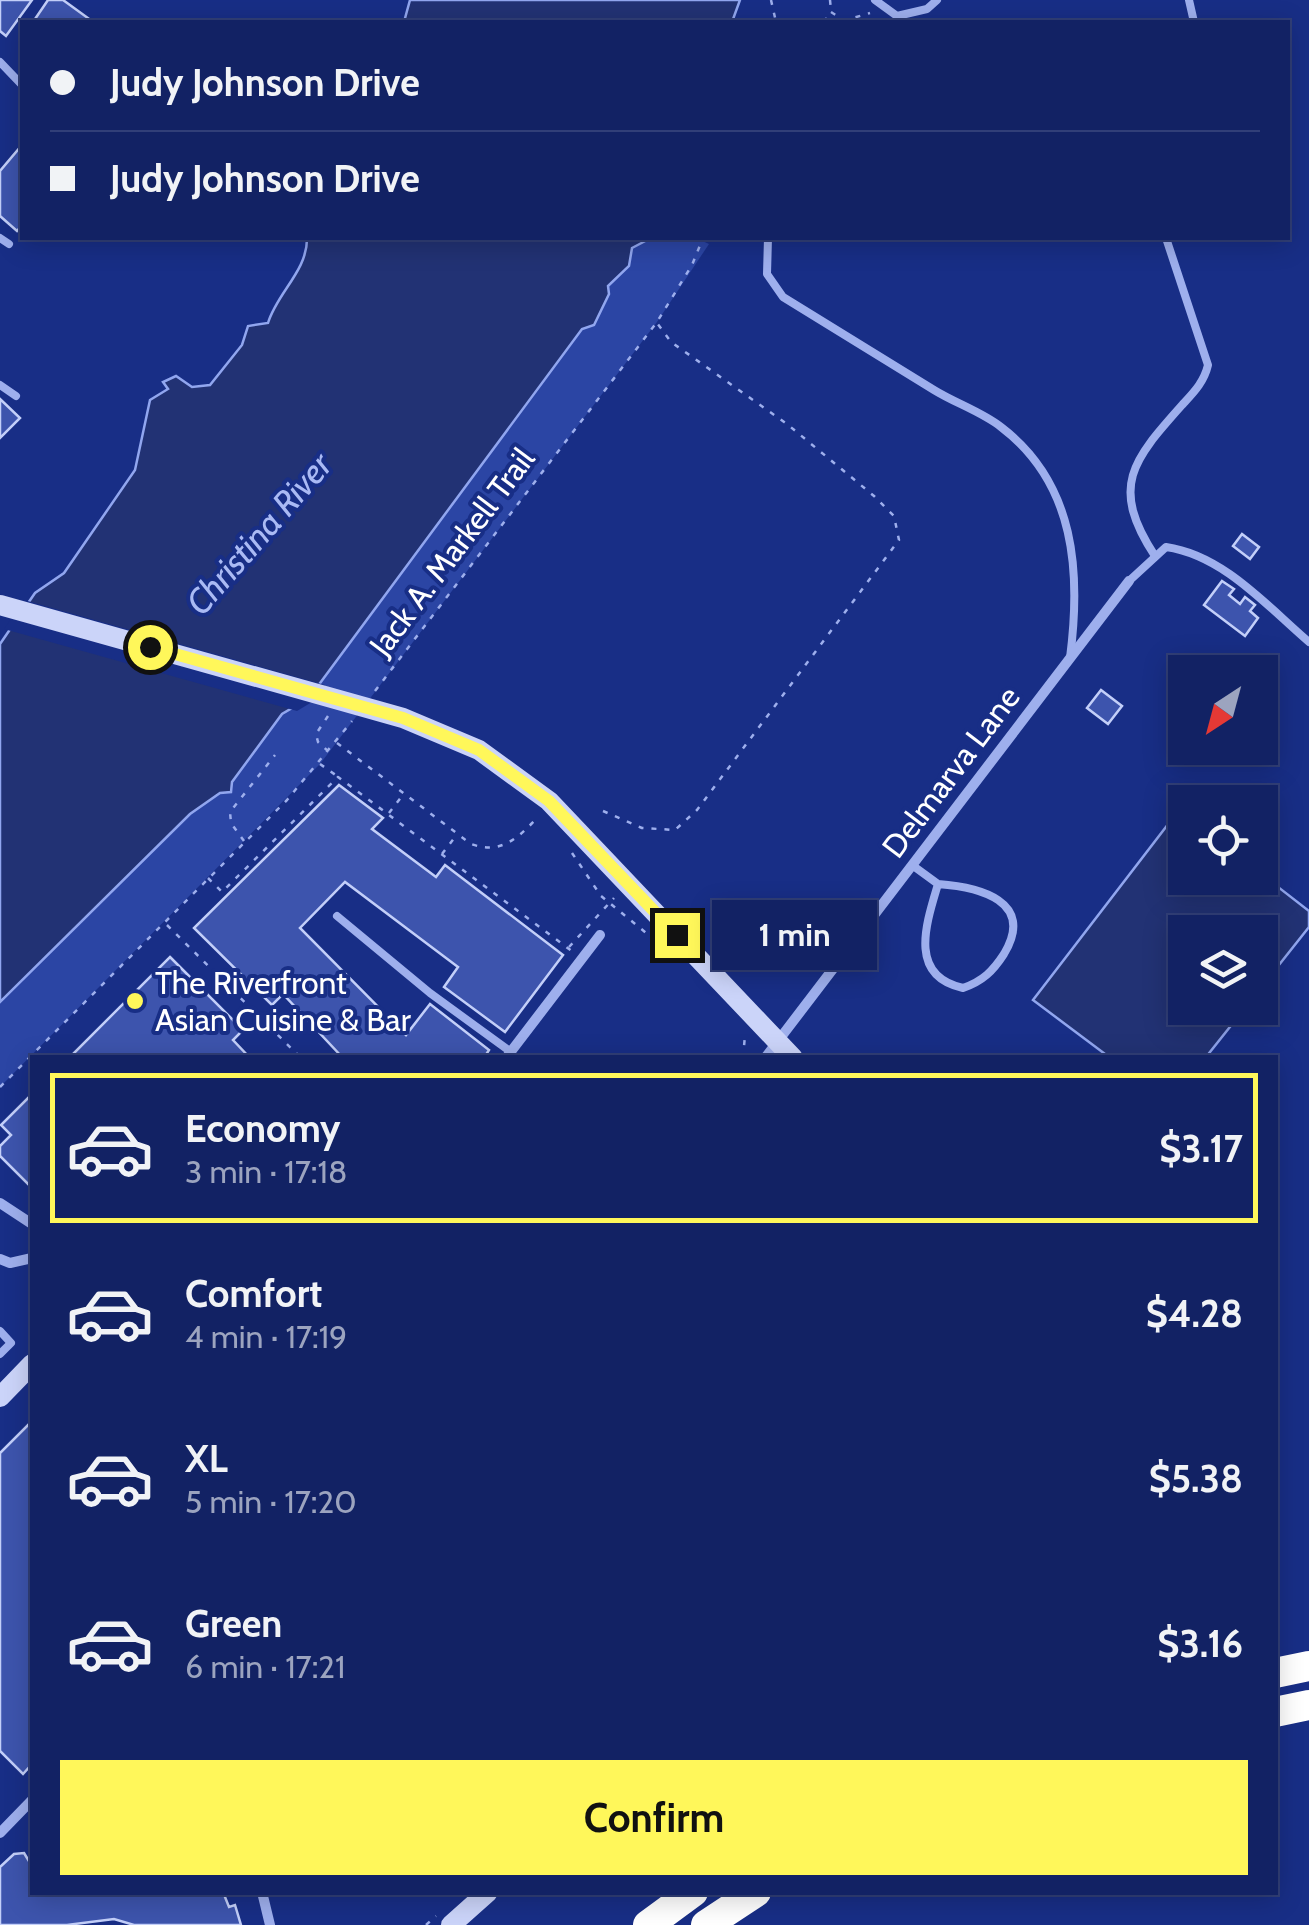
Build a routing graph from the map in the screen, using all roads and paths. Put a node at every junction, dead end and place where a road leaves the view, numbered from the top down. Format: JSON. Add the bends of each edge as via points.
{"nodes":[{"id":1,"x":830,"y":0,"type":"edge"},
{"id":2,"x":875,"y":0,"type":"edge"},
{"id":3,"x":937,"y":0,"type":"edge"},
{"id":4,"x":882,"y":8,"type":"junction"},
{"id":5,"x":832,"y":12,"type":"junction"},
{"id":6,"x":896,"y":19,"type":"edge"},
{"id":7,"x":826,"y":20,"type":"edge"},
{"id":8,"x":841,"y":20,"type":"edge"},
{"id":9,"x":849,"y":20,"type":"edge"},
{"id":10,"x":0,"y":62,"type":"edge"},
{"id":11,"x":20,"y":83,"type":"edge"},
{"id":12,"x":0,"y":238,"type":"edge"},
{"id":13,"x":702,"y":240,"type":"edge"},
{"id":14,"x":768,"y":240,"type":"edge"},
{"id":15,"x":1167,"y":240,"type":"edge"},
{"id":16,"x":9,"y":244,"type":"dead end"},
{"id":17,"x":657,"y":322,"type":"junction"},
{"id":18,"x":0,"y":385,"type":"edge"},
{"id":19,"x":16,"y":396,"type":"dead end"},
{"id":20,"x":1155,"y":556,"type":"junction"},
{"id":21,"x":1129,"y":581,"type":"joint"},
{"id":22,"x":0,"y":605,"type":"edge"},
{"id":23,"x":1309,"y":642,"type":"edge"},
{"id":24,"x":1070,"y":658,"type":"junction"},
{"id":25,"x":368,"y":706,"type":"junction"},
{"id":26,"x":329,"y":714,"type":"dead end"},
{"id":27,"x":336,"y":742,"type":"junction"},
{"id":28,"x":328,"y":752,"type":"junction"},
{"id":29,"x":274,"y":755,"type":"dead end"},
{"id":30,"x":320,"y":764,"type":"junction"},
{"id":31,"x":338,"y":777,"type":"junction"},
{"id":32,"x":403,"y":794,"type":"junction"},
{"id":33,"x":603,"y":811,"type":"dead end"},
{"id":34,"x":388,"y":814,"type":"junction"},
{"id":35,"x":546,"y":824,"type":"dead end"},
{"id":36,"x":456,"y":836,"type":"junction"},
{"id":37,"x":244,"y":841,"type":"junction"},
{"id":38,"x":567,"y":846,"type":"dead end"},
{"id":39,"x":442,"y":855,"type":"junction"},
{"id":40,"x":912,"y":865,"type":"junction"},
{"id":41,"x":208,"y":878,"type":"junction"},
{"id":42,"x":627,"y":882,"type":"junction"},
{"id":43,"x":938,"y":884,"type":"junction"},
{"id":44,"x":609,"y":903,"type":"junction"},
{"id":45,"x":337,"y":916,"type":"dead end"},
{"id":46,"x":165,"y":922,"type":"junction"},
{"id":47,"x":600,"y":935,"type":"dead end"},
{"id":48,"x":568,"y":948,"type":"junction"},
{"id":49,"x":665,"y":948,"type":"dead end"},
{"id":50,"x":583,"y":958,"type":"junction"},
{"id":51,"x":769,"y":1051,"type":"edge"},
{"id":52,"x":32,"y":1055,"type":"edge"},
{"id":53,"x":298,"y":1055,"type":"edge"},
{"id":54,"x":509,"y":1055,"type":"edge"},
{"id":55,"x":743,"y":1055,"type":"edge"},
{"id":56,"x":30,"y":1057,"type":"edge"},
{"id":57,"x":0,"y":1087,"type":"edge"},
{"id":58,"x":0,"y":1204,"type":"edge"},
{"id":59,"x":30,"y":1223,"type":"edge"},
{"id":60,"x":30,"y":1258,"type":"edge"},
{"id":61,"x":0,"y":1259,"type":"edge"},
{"id":62,"x":0,"y":1331,"type":"edge"},
{"id":63,"x":0,"y":1354,"type":"edge"},
{"id":64,"x":30,"y":1366,"type":"edge"},
{"id":65,"x":0,"y":1396,"type":"edge"},
{"id":66,"x":1309,"y":1666,"type":"edge"},
{"id":67,"x":1278,"y":1673,"type":"edge"},
{"id":68,"x":1309,"y":1705,"type":"edge"},
{"id":69,"x":1278,"y":1711,"type":"edge"},
{"id":70,"x":30,"y":1802,"type":"edge"},
{"id":71,"x":0,"y":1832,"type":"edge"},
{"id":72,"x":263,"y":1895,"type":"edge"},
{"id":73,"x":485,"y":1895,"type":"edge"},
{"id":74,"x":689,"y":1895,"type":"edge"},
{"id":75,"x":751,"y":1895,"type":"edge"},
{"id":76,"x":716,"y":1917,"type":"edge"},
{"id":77,"x":270,"y":1925,"type":"edge"},
{"id":78,"x":451,"y":1925,"type":"edge"},
{"id":79,"x":648,"y":1925,"type":"edge"}],
"edges":[{"from":1,"to":5,"type":"path"},
{"from":2,"to":4,"type":"lane"},
{"from":3,"to":6,"type":"lane"},
{"from":4,"to":6,"type":"lane"},
{"from":4,"to":9,"type":"path"},
{"from":5,"to":7,"type":"path"},
{"from":5,"to":8,"type":"path"},
{"from":10,"to":11,"type":"lane"},
{"from":12,"to":16,"type":"lane"},
{"from":13,"to":17,"type":"path","name":"Jack A. Markell Trail"},
{"from":14,"to":24,"type":"lane","via":[[767,274],[783,298],[999,426],[1024,448],[1054,492],[1072,544],[1078,598]]},
{"from":15,"to":20,"type":"lane","via":[[1208,365],[1132,472],[1133,520]]},
{"from":17,"to":25,"type":"path","name":"Jack A. Markell Trail"},
{"from":17,"to":33,"type":"path","via":[[670,342],[787,424],[886,507],[899,540],[675,830],[642,828]]},
{"from":18,"to":19,"type":"lane"},
{"from":20,"to":21,"type":"lane"},
{"from":20,"to":23,"type":"lane","via":[[1166,547],[1190,551],[1230,574]]},
{"from":21,"to":24,"type":"street","name":"Delmarva Lane"},
{"from":22,"to":25,"type":"street"},
{"from":24,"to":40,"type":"street","name":"Delmarva Lane"},
{"from":25,"to":27,"type":"path","name":"Jack A. Markell Trail"},
{"from":25,"to":42,"type":"street","via":[[499,762],[549,801]]},
{"from":26,"to":28,"type":"path","via":[[316,734]]},
{"from":27,"to":28,"type":"path","name":"Jack A. Markell Trail"},
{"from":27,"to":32,"type":"path"},
{"from":28,"to":30,"type":"path","name":"Jack A. Markell Trail"},
{"from":29,"to":37,"type":"path","via":[[230,812]]},
{"from":30,"to":31,"type":"path"},
{"from":30,"to":37,"type":"path","name":"Jack A. Markell Trail"},
{"from":31,"to":34,"type":"path"},
{"from":31,"to":41,"type":"path","via":[[222,892]]},
{"from":32,"to":34,"type":"path"},
{"from":32,"to":36,"type":"path"},
{"from":34,"to":39,"type":"path"},
{"from":35,"to":36,"type":"path","via":[[539,816],[498,848]]},
{"from":36,"to":39,"type":"path"},
{"from":37,"to":41,"type":"path","name":"Jack A. Markell Trail"},
{"from":38,"to":44,"type":"path"},
{"from":39,"to":48,"type":"path"},
{"from":40,"to":43,"type":"lane"},
{"from":40,"to":51,"type":"street","name":"Delmarva Lane"},
{"from":41,"to":46,"type":"path","name":"Jack A. Markell Trail"},
{"from":42,"to":44,"type":"path"},
{"from":42,"to":51,"type":"street"},
{"from":43,"to":43,"type":"lane","via":[[924,948],[928,967],[963,988],[994,970],[1016,935],[1014,921],[1008,908],[971,887]]},
{"from":44,"to":48,"type":"path"},
{"from":44,"to":49,"type":"path"},
{"from":45,"to":54,"type":"lane"},
{"from":46,"to":52,"type":"path","name":"Jack A. Markell Trail"},
{"from":46,"to":53,"type":"path"},
{"from":47,"to":50,"type":"street"},
{"from":48,"to":50,"type":"path"},
{"from":50,"to":54,"type":"street"},
{"from":51,"to":55,"type":"path","via":[[745,1034]]},
{"from":56,"to":57,"type":"path","name":"Jack A. Markell Trail"},
{"from":58,"to":59,"type":"street"},
{"from":60,"to":61,"type":"street"},
{"from":62,"to":63,"type":"lane","via":[[12,1343]]},
{"from":64,"to":65,"type":"street"},
{"from":66,"to":67,"type":"highway"},
{"from":68,"to":69,"type":"highway"},
{"from":70,"to":71,"type":"street"},
{"from":72,"to":77,"type":"street"},
{"from":73,"to":78,"type":"street"},
{"from":74,"to":79,"type":"highway"},
{"from":75,"to":76,"type":"highway"}]}
